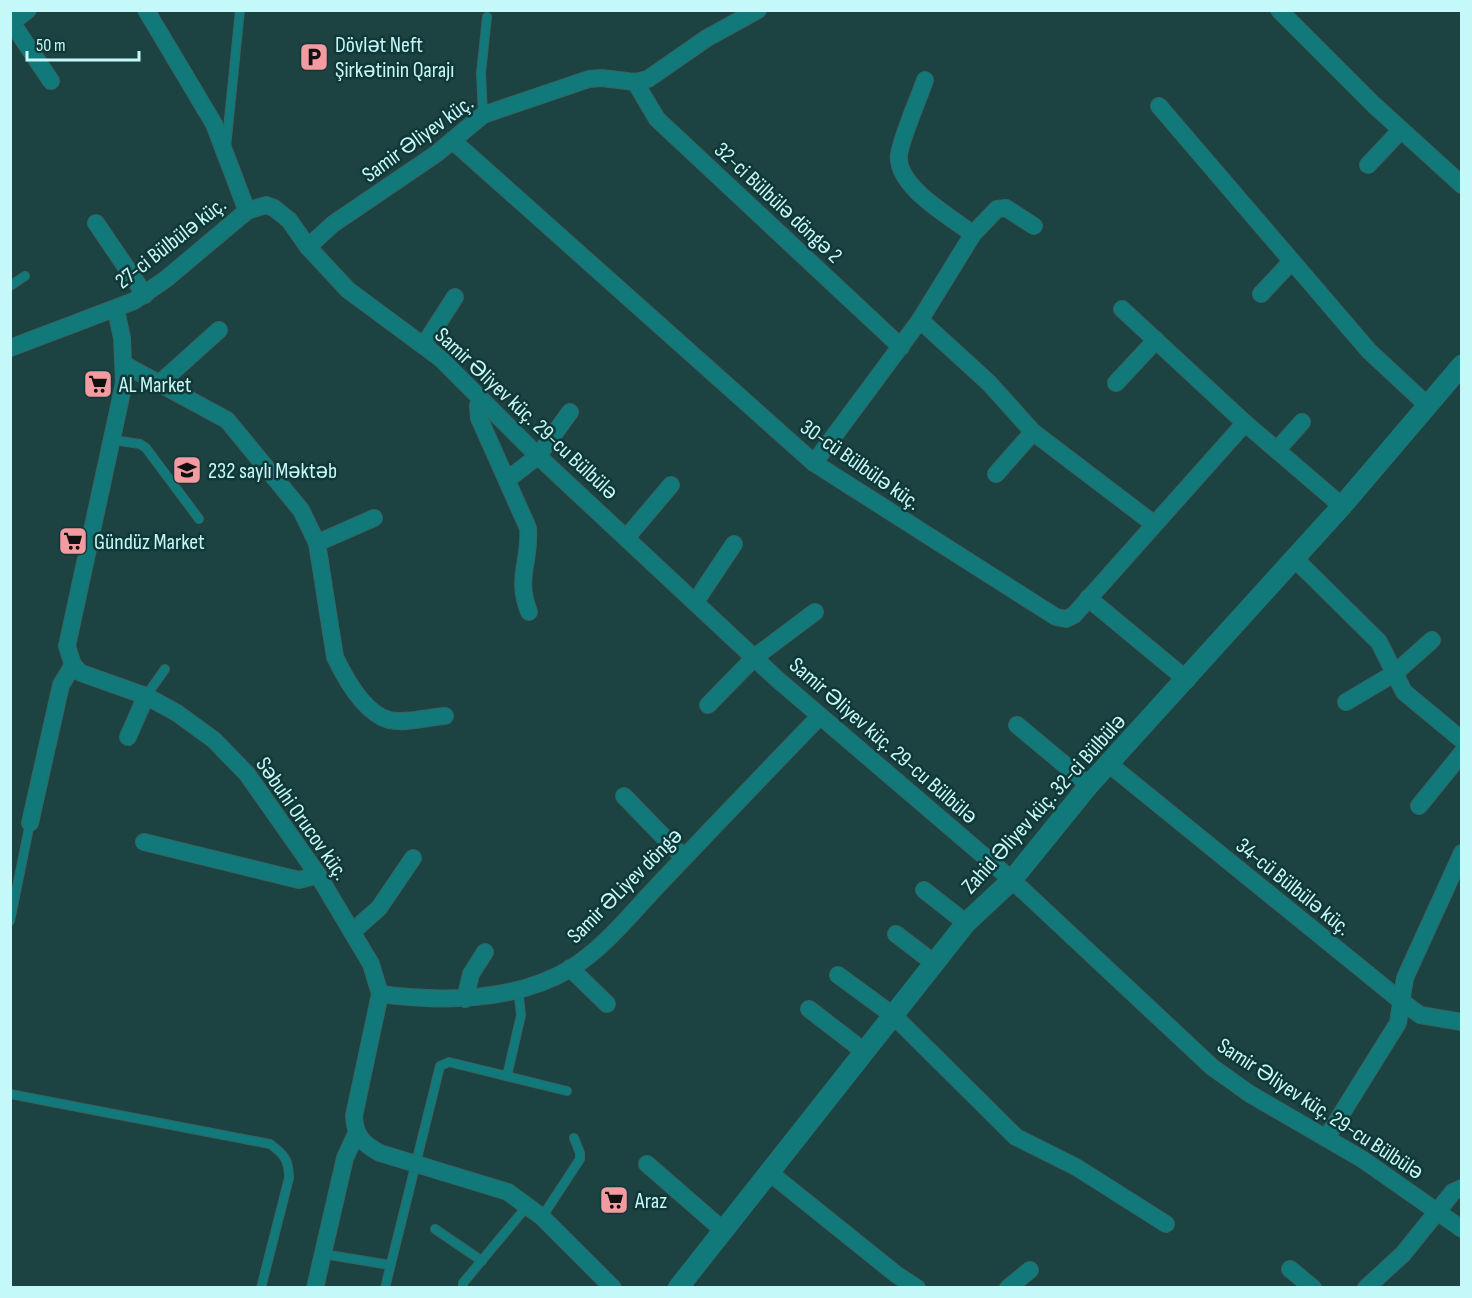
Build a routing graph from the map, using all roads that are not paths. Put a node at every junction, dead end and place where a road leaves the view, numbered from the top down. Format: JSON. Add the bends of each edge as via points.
{"nodes":[{"id":1,"x":28,"y":10,"type":"edge"},
{"id":2,"x":146,"y":10,"type":"edge"},
{"id":3,"x":240,"y":10,"type":"edge"},
{"id":4,"x":758,"y":10,"type":"edge"},
{"id":5,"x":1279,"y":10,"type":"edge"},
{"id":6,"x":487,"y":17,"type":"dead end"},
{"id":7,"x":11,"y":23,"type":"edge"},
{"id":8,"x":926,"y":80,"type":"dead end"},
{"id":9,"x":51,"y":81,"type":"dead end"},
{"id":10,"x":635,"y":82,"type":"junction"},
{"id":11,"x":1159,"y":106,"type":"dead end"},
{"id":12,"x":483,"y":115,"type":"junction"},
{"id":13,"x":1401,"y":130,"type":"junction"},
{"id":14,"x":453,"y":141,"type":"junction"},
{"id":15,"x":225,"y":149,"type":"junction"},
{"id":16,"x":1368,"y":165,"type":"dead end"},
{"id":17,"x":1461,"y":185,"type":"edge"},
{"id":18,"x":247,"y":211,"type":"junction"},
{"id":19,"x":96,"y":223,"type":"dead end"},
{"id":20,"x":1034,"y":226,"type":"dead end"},
{"id":21,"x":974,"y":234,"type":"junction"},
{"id":22,"x":308,"y":247,"type":"junction"},
{"id":23,"x":1292,"y":261,"type":"junction"},
{"id":24,"x":25,"y":276,"type":"dead end"},
{"id":25,"x":10,"y":286,"type":"edge"},
{"id":26,"x":1261,"y":294,"type":"dead end"},
{"id":27,"x":145,"y":295,"type":"junction"},
{"id":28,"x":455,"y":297,"type":"dead end"},
{"id":29,"x":1122,"y":309,"type":"dead end"},
{"id":30,"x":116,"y":310,"type":"junction"},
{"id":31,"x":921,"y":320,"type":"junction"},
{"id":32,"x":219,"y":330,"type":"dead end"},
{"id":33,"x":1156,"y":340,"type":"junction"},
{"id":34,"x":424,"y":345,"type":"junction"},
{"id":35,"x":901,"y":347,"type":"junction"},
{"id":36,"x":10,"y":348,"type":"edge"},
{"id":37,"x":125,"y":365,"type":"junction"},
{"id":38,"x":1461,"y":365,"type":"edge"},
{"id":39,"x":160,"y":383,"type":"junction"},
{"id":40,"x":1116,"y":383,"type":"dead end"},
{"id":41,"x":484,"y":404,"type":"junction"},
{"id":42,"x":1426,"y":404,"type":"junction"},
{"id":43,"x":570,"y":412,"type":"dead end"},
{"id":44,"x":1302,"y":422,"type":"dead end"},
{"id":45,"x":1245,"y":423,"type":"junction"},
{"id":46,"x":1033,"y":432,"type":"junction"},
{"id":47,"x":113,"y":440,"type":"junction"},
{"id":48,"x":1277,"y":450,"type":"junction"},
{"id":49,"x":538,"y":456,"type":"junction"},
{"id":50,"x":814,"y":463,"type":"junction"},
{"id":51,"x":996,"y":474,"type":"dead end"},
{"id":52,"x":507,"y":480,"type":"junction"},
{"id":53,"x":671,"y":485,"type":"dead end"},
{"id":54,"x":1342,"y":506,"type":"junction"},
{"id":55,"x":374,"y":518,"type":"dead end"},
{"id":56,"x":200,"y":519,"type":"dead end"},
{"id":57,"x":1154,"y":524,"type":"junction"},
{"id":58,"x":627,"y":537,"type":"junction"},
{"id":59,"x":317,"y":543,"type":"junction"},
{"id":60,"x":734,"y":544,"type":"dead end"},
{"id":61,"x":1295,"y":559,"type":"junction"},
{"id":62,"x":1088,"y":598,"type":"junction"},
{"id":63,"x":696,"y":601,"type":"junction"},
{"id":64,"x":529,"y":612,"type":"dead end"},
{"id":65,"x":815,"y":612,"type":"dead end"},
{"id":66,"x":1432,"y":640,"type":"dead end"},
{"id":67,"x":755,"y":657,"type":"junction"},
{"id":68,"x":73,"y":665,"type":"junction"},
{"id":69,"x":165,"y":669,"type":"dead end"},
{"id":70,"x":1395,"y":672,"type":"junction"},
{"id":71,"x":1186,"y":680,"type":"junction"},
{"id":72,"x":146,"y":696,"type":"junction"},
{"id":73,"x":1346,"y":702,"type":"dead end"},
{"id":74,"x":708,"y":705,"type":"dead end"},
{"id":75,"x":445,"y":716,"type":"dead end"},
{"id":76,"x":819,"y":717,"type":"junction"},
{"id":77,"x":1017,"y":725,"type":"dead end"},
{"id":78,"x":128,"y":737,"type":"dead end"},
{"id":79,"x":1461,"y":740,"type":"edge"},
{"id":80,"x":1461,"y":753,"type":"edge"},
{"id":81,"x":1109,"y":764,"type":"junction"},
{"id":82,"x":1089,"y":785,"type":"junction"},
{"id":83,"x":624,"y":796,"type":"dead end"},
{"id":84,"x":1419,"y":806,"type":"dead end"},
{"id":85,"x":30,"y":823,"type":"joint"},
{"id":86,"x":144,"y":842,"type":"dead end"},
{"id":87,"x":1461,"y":853,"type":"edge"},
{"id":88,"x":413,"y":858,"type":"dead end"},
{"id":89,"x":684,"y":858,"type":"junction"},
{"id":90,"x":318,"y":875,"type":"junction"},
{"id":91,"x":1012,"y":880,"type":"junction"},
{"id":92,"x":924,"y":890,"type":"dead end"},
{"id":93,"x":10,"y":921,"type":"edge"},
{"id":94,"x":966,"y":923,"type":"junction"},
{"id":95,"x":352,"y":932,"type":"junction"},
{"id":96,"x":896,"y":934,"type":"dead end"},
{"id":97,"x":485,"y":952,"type":"dead end"},
{"id":98,"x":934,"y":963,"type":"junction"},
{"id":99,"x":570,"y":968,"type":"junction"},
{"id":100,"x":838,"y":975,"type":"dead end"},
{"id":101,"x":518,"y":988,"type":"junction"},
{"id":102,"x":380,"y":994,"type":"junction"},
{"id":103,"x":465,"y":999,"type":"junction"},
{"id":104,"x":1401,"y":1001,"type":"junction"},
{"id":105,"x":607,"y":1004,"type":"dead end"},
{"id":106,"x":809,"y":1009,"type":"dead end"},
{"id":107,"x":894,"y":1016,"type":"junction"},
{"id":108,"x":1461,"y":1022,"type":"edge"},
{"id":109,"x":865,"y":1052,"type":"junction"},
{"id":110,"x":507,"y":1076,"type":"junction"},
{"id":111,"x":567,"y":1091,"type":"dead end"},
{"id":112,"x":10,"y":1094,"type":"edge"},
{"id":113,"x":356,"y":1134,"type":"junction"},
{"id":114,"x":1326,"y":1137,"type":"junction"},
{"id":115,"x":574,"y":1138,"type":"dead end"},
{"id":116,"x":414,"y":1163,"type":"junction"},
{"id":117,"x":647,"y":1164,"type":"dead end"},
{"id":118,"x":770,"y":1173,"type":"junction"},
{"id":119,"x":1461,"y":1188,"type":"edge"},
{"id":120,"x":528,"y":1205,"type":"junction"},
{"id":121,"x":1438,"y":1212,"type":"junction"},
{"id":122,"x":542,"y":1217,"type":"junction"},
{"id":123,"x":1166,"y":1224,"type":"dead end"},
{"id":124,"x":435,"y":1229,"type":"dead end"},
{"id":125,"x":1461,"y":1229,"type":"edge"},
{"id":126,"x":724,"y":1231,"type":"junction"},
{"id":127,"x":323,"y":1254,"type":"junction"},
{"id":128,"x":482,"y":1261,"type":"junction"},
{"id":129,"x":390,"y":1265,"type":"junction"},
{"id":130,"x":1290,"y":1269,"type":"dead end"},
{"id":131,"x":1030,"y":1270,"type":"dead end"},
{"id":132,"x":684,"y":1286,"type":"edge"},
{"id":133,"x":261,"y":1287,"type":"edge"},
{"id":134,"x":315,"y":1287,"type":"edge"},
{"id":135,"x":385,"y":1287,"type":"edge"},
{"id":136,"x":463,"y":1287,"type":"edge"},
{"id":137,"x":613,"y":1287,"type":"edge"},
{"id":138,"x":917,"y":1287,"type":"edge"},
{"id":139,"x":1008,"y":1287,"type":"edge"},
{"id":140,"x":1313,"y":1287,"type":"edge"},
{"id":141,"x":1366,"y":1287,"type":"edge"}],
"edges":[{"from":1,"to":7,"type":"street"},
{"from":2,"to":15,"type":"street"},
{"from":3,"to":15,"type":"lane"},
{"from":4,"to":10,"type":"street","name":"Samir Əliyev küç.","via":[[707,38],[662,72]]},
{"from":5,"to":13,"type":"street"},
{"from":6,"to":12,"type":"lane"},
{"from":7,"to":9,"type":"street"},
{"from":8,"to":21,"type":"street","via":[[899,156],[902,172],[910,186]]},
{"from":10,"to":12,"type":"street","name":"Samir Əliyev küç.","via":[[589,79]]},
{"from":10,"to":35,"type":"street","name":"32-ci Bülbülə döngə 2","via":[[657,119]]},
{"from":11,"to":23,"type":"street"},
{"from":12,"to":14,"type":"street","name":"Samir Əliyev küç."},
{"from":13,"to":16,"type":"street"},
{"from":13,"to":17,"type":"street"},
{"from":14,"to":22,"type":"street","name":"Samir Əliyev küç.","via":[[333,224]]},
{"from":14,"to":50,"type":"street","name":"30-cü Bülbülə küç."},
{"from":15,"to":18,"type":"street"},
{"from":18,"to":22,"type":"street","name":"27-ci Bülbülə küç.","via":[[266,205],[274,208],[289,220]]},
{"from":18,"to":27,"type":"street","name":"27-ci Bülbülə küç."},
{"from":19,"to":27,"type":"street"},
{"from":20,"to":21,"type":"street","via":[[1006,208],[997,209]]},
{"from":21,"to":31,"type":"street"},
{"from":22,"to":34,"type":"street","name":"Samir Əliyev küç. 29-cu Bülbülə","via":[[371,309]]},
{"from":23,"to":26,"type":"street"},
{"from":23,"to":42,"type":"street","via":[[1369,351]]},
{"from":24,"to":25,"type":"lane"},
{"from":27,"to":30,"type":"street","name":"27-ci Bülbülə küç."},
{"from":28,"to":34,"type":"street"},
{"from":29,"to":33,"type":"street"},
{"from":30,"to":36,"type":"street","name":"27-ci Bülbülə küç."},
{"from":30,"to":37,"type":"street"},
{"from":31,"to":35,"type":"street"},
{"from":31,"to":46,"type":"street","via":[[989,383]]},
{"from":32,"to":39,"type":"street"},
{"from":33,"to":40,"type":"street"},
{"from":33,"to":45,"type":"street"},
{"from":34,"to":41,"type":"street","name":"Samir Əliyev küç. 29-cu Bülbülə"},
{"from":35,"to":50,"type":"street"},
{"from":37,"to":39,"type":"street"},
{"from":37,"to":47,"type":"street"},
{"from":38,"to":42,"type":"street","name":"Zahid Əliyev küç. 32-ci Bülbülə"},
{"from":39,"to":59,"type":"street","via":[[227,420],[301,510]]},
{"from":41,"to":49,"type":"street","name":"Samir Əliyev küç. 29-cu Bülbülə"},
{"from":41,"to":52,"type":"street","via":[[478,406],[479,418]]},
{"from":42,"to":54,"type":"street","name":"Zahid Əliyev küç. 32-ci Bülbülə"},
{"from":43,"to":49,"type":"street"},
{"from":44,"to":48,"type":"street"},
{"from":45,"to":48,"type":"street"},
{"from":45,"to":57,"type":"street","name":"30-cü Bülbülə küç."},
{"from":46,"to":51,"type":"street"},
{"from":46,"to":57,"type":"street"},
{"from":47,"to":56,"type":"lane","via":[[146,448]]},
{"from":47,"to":68,"type":"street","via":[[67,646]]},
{"from":48,"to":54,"type":"street"},
{"from":49,"to":52,"type":"street"},
{"from":49,"to":58,"type":"street","name":"Samir Əliyev küç. 29-cu Bülbülə"},
{"from":50,"to":62,"type":"street","name":"30-cü Bülbülə küç.","via":[[1056,617],[1066,619],[1074,615]]},
{"from":52,"to":64,"type":"street","via":[[528,528],[522,572],[523,596]]},
{"from":53,"to":58,"type":"street"},
{"from":54,"to":61,"type":"street","name":"Zahid Əliyev küç. 32-ci Bülbülə"},
{"from":55,"to":59,"type":"street"},
{"from":57,"to":62,"type":"street","name":"30-cü Bülbülə küç."},
{"from":58,"to":63,"type":"street","name":"Samir Əliyev küç. 29-cu Bülbülə"},
{"from":59,"to":75,"type":"street","via":[[335,657],[370,710],[388,720]]},
{"from":60,"to":63,"type":"street"},
{"from":61,"to":70,"type":"street","via":[[1379,642]]},
{"from":61,"to":71,"type":"street","name":"Zahid Əliyev küç. 32-ci Bülbülə"},
{"from":62,"to":71,"type":"street"},
{"from":63,"to":67,"type":"street","name":"Samir Əliyev küç. 29-cu Bülbülə"},
{"from":65,"to":67,"type":"street"},
{"from":66,"to":70,"type":"street"},
{"from":67,"to":74,"type":"street"},
{"from":67,"to":76,"type":"street","name":"Samir Əliyev küç. 29-cu Bülbülə"},
{"from":68,"to":72,"type":"street","name":"Səbuhi Orucov küç.","via":[[88,677]]},
{"from":68,"to":85,"type":"street","via":[[61,685]]},
{"from":69,"to":72,"type":"lane"},
{"from":70,"to":73,"type":"street"},
{"from":70,"to":79,"type":"street","via":[[1404,692]]},
{"from":71,"to":81,"type":"street","name":"Zahid Əliyev küç. 32-ci Bülbülə"},
{"from":72,"to":78,"type":"street"},
{"from":72,"to":90,"type":"street","name":"Səbuhi Orucov küç.","via":[[195,726],[247,774]]},
{"from":76,"to":89,"type":"street","name":"Samir ƏLiyev döngə"},
{"from":76,"to":91,"type":"street","name":"Samir Əliyev küç. 29-cu Bülbülə"},
{"from":77,"to":82,"type":"street"},
{"from":80,"to":84,"type":"street"},
{"from":81,"to":82,"type":"street","name":"Zahid Əliyev küç. 32-ci Bülbülə"},
{"from":81,"to":104,"type":"street","name":"34-cü Bülbülə küç."},
{"from":82,"to":91,"type":"street","name":"Zahid Əliyev küç. 32-ci Bülbülə"},
{"from":83,"to":89,"type":"street"},
{"from":85,"to":93,"type":"lane"},
{"from":86,"to":90,"type":"street","via":[[299,880]]},
{"from":87,"to":104,"type":"street","via":[[1405,978]]},
{"from":88,"to":95,"type":"street","via":[[379,908]]},
{"from":89,"to":99,"type":"street","name":"Samir ƏLiyev döngə","via":[[610,935]]},
{"from":90,"to":95,"type":"street","name":"Səbuhi Orucov küç."},
{"from":91,"to":94,"type":"street","name":"Zahid Əliyev küç. 32-ci Bülbülə"},
{"from":91,"to":114,"type":"street","name":"Samir Əliyev küç. 29-cu Bülbülə","via":[[1212,1067],[1250,1094]]},
{"from":92,"to":94,"type":"street"},
{"from":94,"to":98,"type":"street","name":"Zahid Əliyev küç. 32-ci Bülbülə"},
{"from":95,"to":102,"type":"street","name":"Səbuhi Orucov küç.","via":[[375,975]]},
{"from":96,"to":98,"type":"street"},
{"from":97,"to":103,"type":"street","via":[[471,974]]},
{"from":98,"to":107,"type":"street","name":"Zahid Əliyev küç. 32-ci Bülbülə"},
{"from":99,"to":101,"type":"street","name":"Samir ƏLiyev döngə"},
{"from":99,"to":105,"type":"street"},
{"from":100,"to":107,"type":"street"},
{"from":101,"to":103,"type":"street","name":"Samir ƏLiyev döngə"},
{"from":101,"to":110,"type":"lane","via":[[521,1015]]},
{"from":102,"to":103,"type":"street","name":"Samir ƏLiyev döngə"},
{"from":102,"to":113,"type":"street","via":[[354,1116]]},
{"from":104,"to":108,"type":"street","name":"34-cü Bülbülə küç.","via":[[1420,1015]]},
{"from":104,"to":114,"type":"street","via":[[1398,1023],[1389,1040]]},
{"from":106,"to":109,"type":"street"},
{"from":107,"to":109,"type":"street","name":"Zahid Əliyev küç. 32-ci Bülbülə"},
{"from":107,"to":123,"type":"street","via":[[1016,1137],[1082,1170]]},
{"from":109,"to":118,"type":"street","name":"Zahid Əliyev küç. 32-ci Bülbülə"},
{"from":110,"to":111,"type":"lane"},
{"from":110,"to":116,"type":"lane","via":[[444,1063],[440,1066]]},
{"from":112,"to":133,"type":"lane","via":[[270,1144],[284,1154],[289,1178]]},
{"from":113,"to":116,"type":"street","via":[[380,1153]]},
{"from":113,"to":127,"type":"street","via":[[345,1158]]},
{"from":114,"to":121,"type":"street","name":"Samir Əliyev küç. 29-cu Bülbülə"},
{"from":115,"to":122,"type":"lane","via":[[580,1159]]},
{"from":116,"to":120,"type":"street","via":[[490,1185]]},
{"from":116,"to":129,"type":"lane"},
{"from":117,"to":126,"type":"street"},
{"from":118,"to":126,"type":"street","name":"Zahid Əliyev küç. 32-ci Bülbülə"},
{"from":118,"to":138,"type":"street"},
{"from":119,"to":121,"type":"street","via":[[1453,1192]]},
{"from":120,"to":122,"type":"street"},
{"from":120,"to":128,"type":"lane"},
{"from":121,"to":125,"type":"street","name":"Samir Əliyev küç. 29-cu Bülbülə"},
{"from":121,"to":141,"type":"street","via":[[1383,1275]]},
{"from":122,"to":137,"type":"street"},
{"from":124,"to":128,"type":"lane"},
{"from":126,"to":132,"type":"street","name":"Zahid Əliyev küç. 32-ci Bülbülə"},
{"from":127,"to":129,"type":"lane"},
{"from":127,"to":134,"type":"street"},
{"from":128,"to":136,"type":"lane"},
{"from":129,"to":135,"type":"lane"},
{"from":130,"to":140,"type":"street"},
{"from":131,"to":139,"type":"street"}]}
